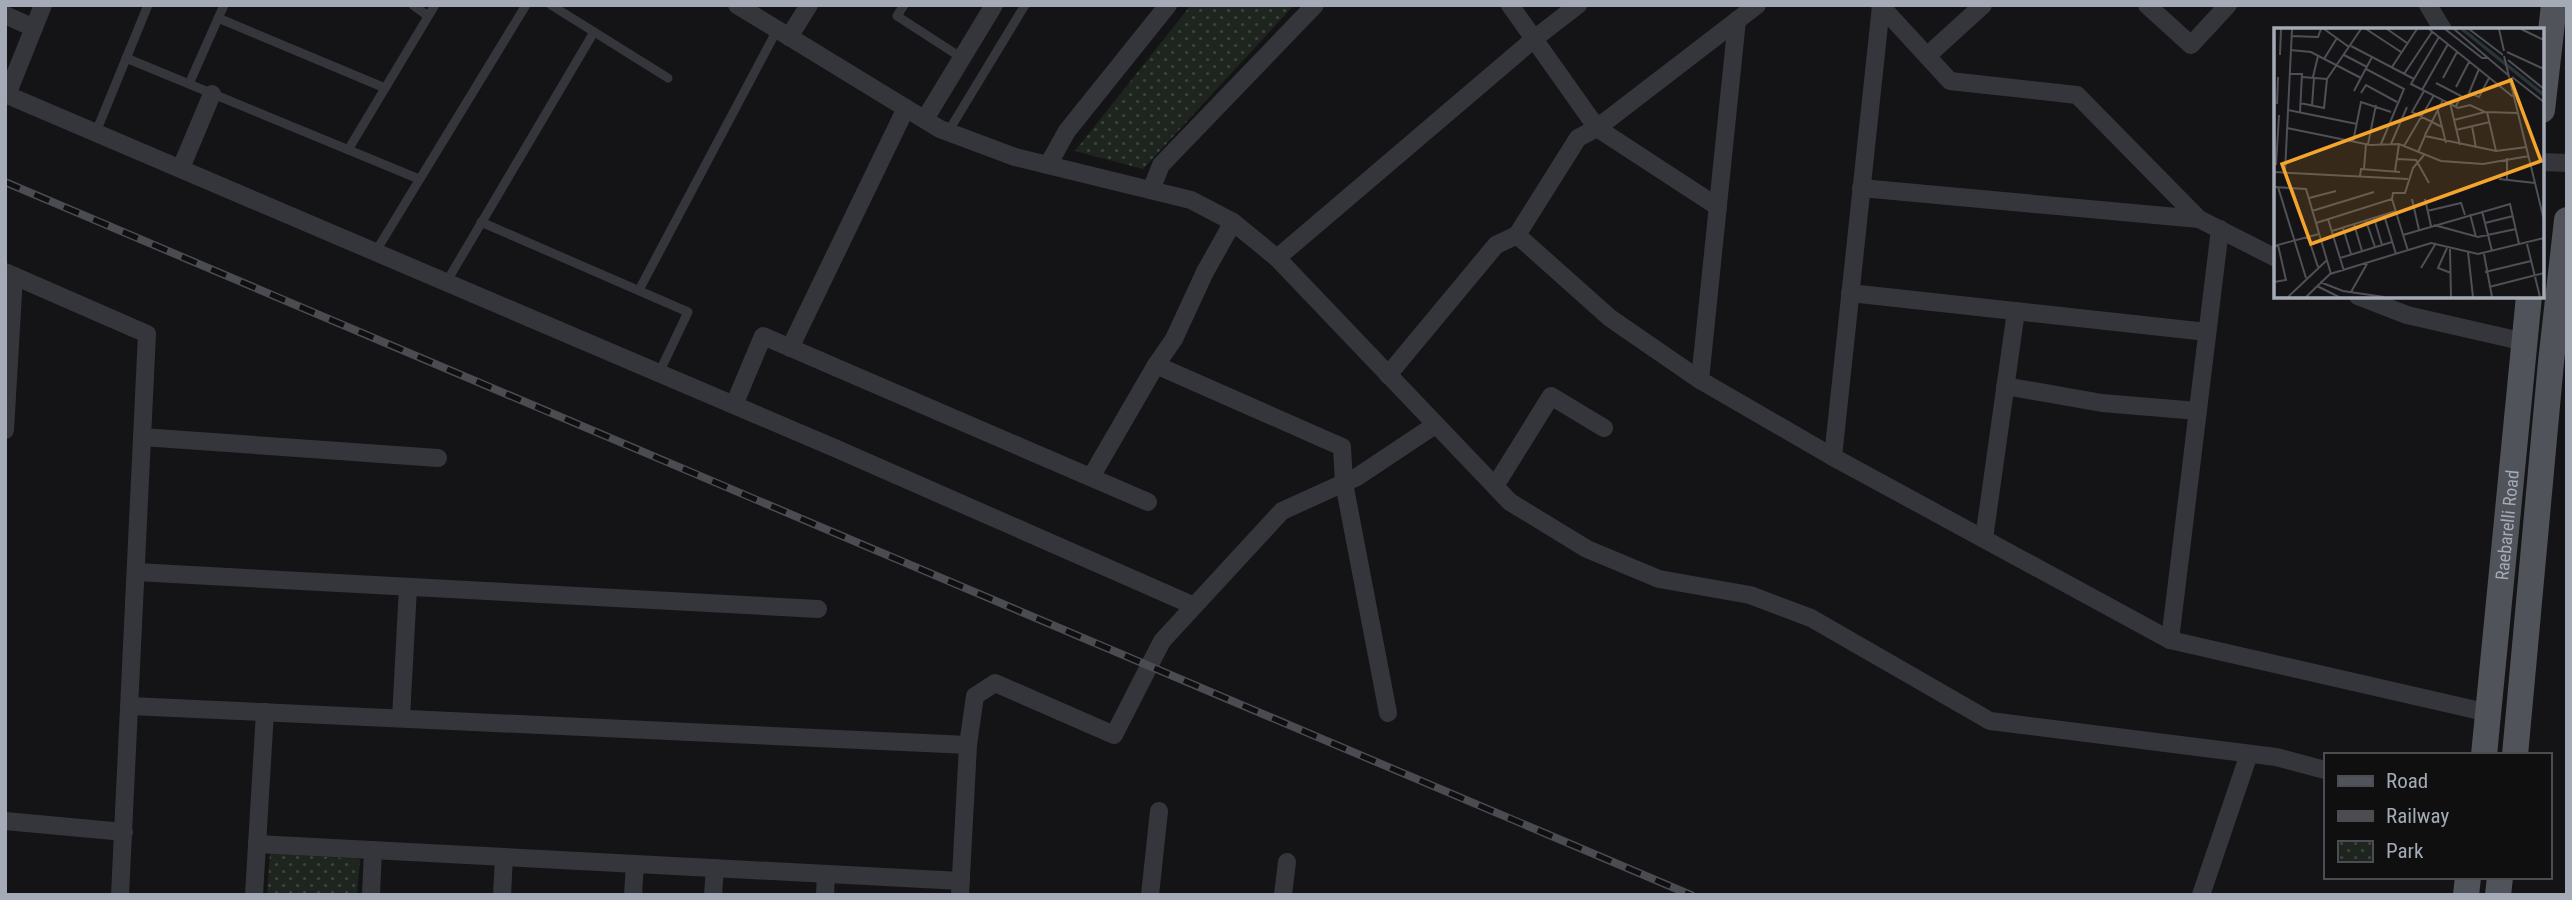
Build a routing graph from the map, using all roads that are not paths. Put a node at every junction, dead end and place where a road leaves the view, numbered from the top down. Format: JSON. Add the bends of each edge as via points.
{"nodes":[{"id":1,"x":44,"y":5,"type":"edge"},
{"id":2,"x":148,"y":5,"type":"edge"},
{"id":3,"x":224,"y":5,"type":"edge"},
{"id":4,"x":413,"y":5,"type":"edge"},
{"id":5,"x":435,"y":5,"type":"edge"},
{"id":6,"x":526,"y":5,"type":"edge"},
{"id":7,"x":551,"y":5,"type":"edge"},
{"id":8,"x":737,"y":5,"type":"edge"},
{"id":9,"x":809,"y":5,"type":"edge"},
{"id":10,"x":904,"y":5,"type":"edge"},
{"id":11,"x":994,"y":5,"type":"edge"},
{"id":12,"x":1025,"y":5,"type":"edge"},
{"id":13,"x":1168,"y":5,"type":"edge"},
{"id":14,"x":1315,"y":5,"type":"edge"},
{"id":15,"x":1510,"y":5,"type":"edge"},
{"id":16,"x":1578,"y":5,"type":"edge"},
{"id":17,"x":1757,"y":5,"type":"edge"},
{"id":18,"x":1983,"y":5,"type":"edge"},
{"id":19,"x":2147,"y":5,"type":"edge"},
{"id":20,"x":2228,"y":5,"type":"edge"},
{"id":21,"x":2428,"y":5,"type":"edge"},
{"id":22,"x":2554,"y":5,"type":"edge"},
{"id":23,"x":1880,"y":6,"type":"edge"},
{"id":24,"x":5,"y":15,"type":"edge"},
{"id":25,"x":428,"y":16,"type":"junction"},
{"id":26,"x":218,"y":18,"type":"junction"},
{"id":27,"x":1737,"y":20,"type":"junction"},
{"id":28,"x":34,"y":28,"type":"junction"},
{"id":29,"x":2439,"y":28,"type":"edge"},
{"id":30,"x":594,"y":32,"type":"junction"},
{"id":31,"x":783,"y":34,"type":"junction"},
{"id":32,"x":1534,"y":39,"type":"junction"},
{"id":33,"x":1927,"y":56,"type":"junction"},
{"id":34,"x":126,"y":58,"type":"junction"},
{"id":35,"x":962,"y":58,"type":"junction"},
{"id":36,"x":668,"y":78,"type":"dead end"},
{"id":37,"x":189,"y":84,"type":"junction"},
{"id":38,"x":385,"y":88,"type":"junction"},
{"id":39,"x":2544,"y":92,"type":"edge"},
{"id":40,"x":6,"y":94,"type":"edge"},
{"id":41,"x":212,"y":94,"type":"junction"},
{"id":42,"x":906,"y":108,"type":"junction"},
{"id":43,"x":925,"y":119,"type":"junction"},
{"id":44,"x":1597,"y":128,"type":"junction"},
{"id":45,"x":96,"y":132,"type":"junction"},
{"id":46,"x":948,"y":132,"type":"junction"},
{"id":47,"x":348,"y":150,"type":"junction"},
{"id":48,"x":2544,"y":162,"type":"edge"},
{"id":49,"x":2567,"y":163,"type":"edge"},
{"id":50,"x":1048,"y":165,"type":"junction"},
{"id":51,"x":181,"y":168,"type":"junction"},
{"id":52,"x":419,"y":179,"type":"junction"},
{"id":53,"x":1861,"y":188,"type":"junction"},
{"id":54,"x":1151,"y":190,"type":"junction"},
{"id":55,"x":1718,"y":207,"type":"junction"},
{"id":56,"x":2199,"y":219,"type":"junction"},
{"id":57,"x":2567,"y":220,"type":"edge"},
{"id":58,"x":481,"y":222,"type":"junction"},
{"id":59,"x":1233,"y":222,"type":"junction"},
{"id":60,"x":2220,"y":229,"type":"junction"},
{"id":61,"x":1517,"y":235,"type":"junction"},
{"id":62,"x":376,"y":251,"type":"junction"},
{"id":63,"x":2274,"y":257,"type":"edge"},
{"id":64,"x":1277,"y":258,"type":"junction"},
{"id":65,"x":9,"y":274,"type":"edge"},
{"id":66,"x":447,"y":281,"type":"junction"},
{"id":67,"x":639,"y":290,"type":"junction"},
{"id":68,"x":1850,"y":293,"type":"junction"},
{"id":69,"x":2362,"y":298,"type":"edge"},
{"id":70,"x":2529,"y":298,"type":"edge"},
{"id":71,"x":2016,"y":311,"type":"junction"},
{"id":72,"x":2207,"y":332,"type":"junction"},
{"id":73,"x":2525,"y":342,"type":"junction"},
{"id":74,"x":790,"y":348,"type":"junction"},
{"id":75,"x":1156,"y":365,"type":"junction"},
{"id":76,"x":659,"y":373,"type":"junction"},
{"id":77,"x":1388,"y":375,"type":"junction"},
{"id":78,"x":1700,"y":380,"type":"junction"},
{"id":79,"x":2006,"y":385,"type":"junction"},
{"id":80,"x":734,"y":405,"type":"junction"},
{"id":81,"x":2198,"y":411,"type":"junction"},
{"id":82,"x":1436,"y":425,"type":"junction"},
{"id":83,"x":1604,"y":428,"type":"dead end"},
{"id":84,"x":5,"y":430,"type":"edge"},
{"id":85,"x":142,"y":437,"type":"junction"},
{"id":86,"x":1833,"y":457,"type":"junction"},
{"id":87,"x":438,"y":458,"type":"dead end"},
{"id":88,"x":1091,"y":477,"type":"junction"},
{"id":89,"x":1345,"y":483,"type":"junction"},
{"id":90,"x":1495,"y":486,"type":"junction"},
{"id":91,"x":1148,"y":502,"type":"dead end"},
{"id":92,"x":1984,"y":539,"type":"junction"},
{"id":93,"x":136,"y":572,"type":"junction"},
{"id":94,"x":408,"y":587,"type":"junction"},
{"id":95,"x":1192,"y":605,"type":"junction"},
{"id":96,"x":818,"y":609,"type":"dead end"},
{"id":97,"x":2170,"y":640,"type":"junction"},
{"id":98,"x":130,"y":706,"type":"junction"},
{"id":99,"x":265,"y":712,"type":"junction"},
{"id":100,"x":1388,"y":713,"type":"dead end"},
{"id":101,"x":2489,"y":713,"type":"junction"},
{"id":102,"x":401,"y":718,"type":"junction"},
{"id":103,"x":968,"y":745,"type":"junction"},
{"id":104,"x":2484,"y":753,"type":"edge"},
{"id":105,"x":2515,"y":753,"type":"edge"},
{"id":106,"x":2249,"y":754,"type":"junction"},
{"id":107,"x":2324,"y":770,"type":"edge"},
{"id":108,"x":1160,"y":811,"type":"dead end"},
{"id":109,"x":5,"y":821,"type":"edge"},
{"id":110,"x":124,"y":832,"type":"junction"},
{"id":111,"x":257,"y":844,"type":"junction"},
{"id":112,"x":373,"y":850,"type":"junction"},
{"id":113,"x":504,"y":857,"type":"junction"},
{"id":114,"x":1287,"y":862,"type":"dead end"},
{"id":115,"x":635,"y":864,"type":"junction"},
{"id":116,"x":715,"y":868,"type":"junction"},
{"id":117,"x":826,"y":874,"type":"junction"},
{"id":118,"x":961,"y":888,"type":"edge"},
{"id":119,"x":120,"y":895,"type":"edge"},
{"id":120,"x":254,"y":895,"type":"edge"},
{"id":121,"x":371,"y":895,"type":"edge"},
{"id":122,"x":502,"y":895,"type":"edge"},
{"id":123,"x":633,"y":895,"type":"edge"},
{"id":124,"x":713,"y":895,"type":"edge"},
{"id":125,"x":825,"y":895,"type":"edge"},
{"id":126,"x":1150,"y":895,"type":"edge"},
{"id":127,"x":1283,"y":895,"type":"edge"},
{"id":128,"x":2201,"y":895,"type":"edge"}],
"edges":[{"from":1,"to":28,"type":"street"},
{"from":2,"to":34,"type":"lane"},
{"from":3,"to":26,"type":"lane"},
{"from":4,"to":25,"type":"lane"},
{"from":5,"to":25,"type":"lane"},
{"from":6,"to":52,"type":"lane"},
{"from":7,"to":30,"type":"lane"},
{"from":8,"to":31,"type":"street"},
{"from":9,"to":31,"type":"street"},
{"from":10,"to":35,"type":"lane","via":[[897,16]]},
{"from":11,"to":35,"type":"street"},
{"from":12,"to":46,"type":"lane"},
{"from":13,"to":50,"type":"street","via":[[1067,131]]},
{"from":14,"to":54,"type":"street","via":[[1161,165]]},
{"from":15,"to":32,"type":"street"},
{"from":16,"to":32,"type":"street"},
{"from":17,"to":27,"type":"street"},
{"from":18,"to":33,"type":"street"},
{"from":19,"to":20,"type":"street","via":[[2191,45]]},
{"from":21,"to":29,"type":"street"},
{"from":22,"to":39,"type":"main road"},
{"from":23,"to":33,"type":"street"},
{"from":23,"to":53,"type":"street"},
{"from":24,"to":28,"type":"street"},
{"from":25,"to":38,"type":"lane"},
{"from":26,"to":37,"type":"lane"},
{"from":26,"to":38,"type":"lane"},
{"from":27,"to":44,"type":"street"},
{"from":27,"to":55,"type":"street"},
{"from":28,"to":40,"type":"street"},
{"from":30,"to":36,"type":"lane"},
{"from":30,"to":58,"type":"lane"},
{"from":31,"to":42,"type":"street"},
{"from":31,"to":67,"type":"lane"},
{"from":32,"to":44,"type":"street"},
{"from":32,"to":64,"type":"street"},
{"from":33,"to":56,"type":"street","via":[[1950,81],[2077,95]]},
{"from":34,"to":37,"type":"lane"},
{"from":34,"to":45,"type":"lane"},
{"from":35,"to":43,"type":"street"},
{"from":37,"to":41,"type":"lane"},
{"from":38,"to":47,"type":"lane"},
{"from":40,"to":45,"type":"street"},
{"from":41,"to":47,"type":"lane"},
{"from":41,"to":51,"type":"street"},
{"from":42,"to":43,"type":"street"},
{"from":42,"to":74,"type":"street"},
{"from":43,"to":46,"type":"street"},
{"from":44,"to":55,"type":"street"},
{"from":44,"to":61,"type":"street","via":[[1578,138]]},
{"from":45,"to":51,"type":"street"},
{"from":46,"to":50,"type":"street"},
{"from":47,"to":52,"type":"lane"},
{"from":48,"to":49,"type":"street"},
{"from":50,"to":54,"type":"street"},
{"from":51,"to":62,"type":"street"},
{"from":52,"to":62,"type":"lane"},
{"from":53,"to":56,"type":"street"},
{"from":53,"to":68,"type":"street"},
{"from":54,"to":59,"type":"street","via":[[1191,200]]},
{"from":55,"to":78,"type":"street"},
{"from":56,"to":60,"type":"street"},
{"from":57,"to":105,"type":"main road"},
{"from":58,"to":66,"type":"lane"},
{"from":58,"to":67,"type":"lane"},
{"from":59,"to":64,"type":"street"},
{"from":59,"to":75,"type":"street","via":[[1174,339]]},
{"from":60,"to":63,"type":"street"},
{"from":60,"to":72,"type":"street"},
{"from":61,"to":77,"type":"street","via":[[1496,245]]},
{"from":61,"to":78,"type":"street","via":[[1610,318]]},
{"from":62,"to":66,"type":"street"},
{"from":64,"to":77,"type":"street"},
{"from":65,"to":84,"type":"street"},
{"from":65,"to":85,"type":"street","via":[[147,334]]},
{"from":66,"to":76,"type":"street"},
{"from":67,"to":76,"type":"lane","via":[[688,312]]},
{"from":68,"to":71,"type":"street"},
{"from":68,"to":86,"type":"street"},
{"from":69,"to":73,"type":"street","via":[[2407,315]]},
{"from":70,"to":73,"type":"main road","name":"Raebarelli Road"},
{"from":71,"to":72,"type":"street"},
{"from":71,"to":79,"type":"street"},
{"from":72,"to":81,"type":"street"},
{"from":73,"to":101,"type":"main road","name":"Raebarelli Road"},
{"from":74,"to":80,"type":"street","via":[[763,336]]},
{"from":74,"to":88,"type":"street"},
{"from":75,"to":88,"type":"street"},
{"from":75,"to":89,"type":"street","via":[[1342,447]]},
{"from":76,"to":80,"type":"street"},
{"from":77,"to":82,"type":"street"},
{"from":78,"to":86,"type":"street"},
{"from":79,"to":81,"type":"street","via":[[2102,403]]},
{"from":79,"to":92,"type":"street"},
{"from":80,"to":95,"type":"street"},
{"from":81,"to":97,"type":"street"},
{"from":82,"to":89,"type":"street"},
{"from":82,"to":90,"type":"street"},
{"from":83,"to":90,"type":"street","via":[[1551,396]]},
{"from":85,"to":87,"type":"street"},
{"from":85,"to":93,"type":"street"},
{"from":86,"to":92,"type":"street"},
{"from":88,"to":91,"type":"street"},
{"from":89,"to":95,"type":"street","via":[[1282,512]]},
{"from":89,"to":100,"type":"street"},
{"from":90,"to":106,"type":"street","via":[[1510,502],[1587,549],[1659,579],[1750,595],[1811,618],[1990,721]]},
{"from":92,"to":97,"type":"street"},
{"from":93,"to":94,"type":"street"},
{"from":93,"to":98,"type":"street"},
{"from":94,"to":96,"type":"street"},
{"from":94,"to":102,"type":"street"},
{"from":95,"to":103,"type":"street","via":[[1162,641],[1114,735],[995,683],[975,696]]},
{"from":97,"to":101,"type":"street"},
{"from":98,"to":99,"type":"street"},
{"from":98,"to":110,"type":"street"},
{"from":99,"to":102,"type":"street"},
{"from":99,"to":111,"type":"street"},
{"from":101,"to":104,"type":"main road","name":"Raebarelli Road"},
{"from":102,"to":103,"type":"street"},
{"from":103,"to":118,"type":"street"},
{"from":106,"to":107,"type":"street"},
{"from":106,"to":128,"type":"street"},
{"from":108,"to":126,"type":"street"},
{"from":109,"to":110,"type":"street"},
{"from":110,"to":119,"type":"street"},
{"from":111,"to":112,"type":"street"},
{"from":111,"to":120,"type":"street"},
{"from":112,"to":113,"type":"street"},
{"from":112,"to":121,"type":"street"},
{"from":113,"to":115,"type":"street"},
{"from":113,"to":122,"type":"street"},
{"from":114,"to":127,"type":"street"},
{"from":115,"to":116,"type":"street"},
{"from":115,"to":123,"type":"street"},
{"from":116,"to":117,"type":"street"},
{"from":116,"to":124,"type":"street"},
{"from":117,"to":118,"type":"street"},
{"from":117,"to":125,"type":"street"}]}
